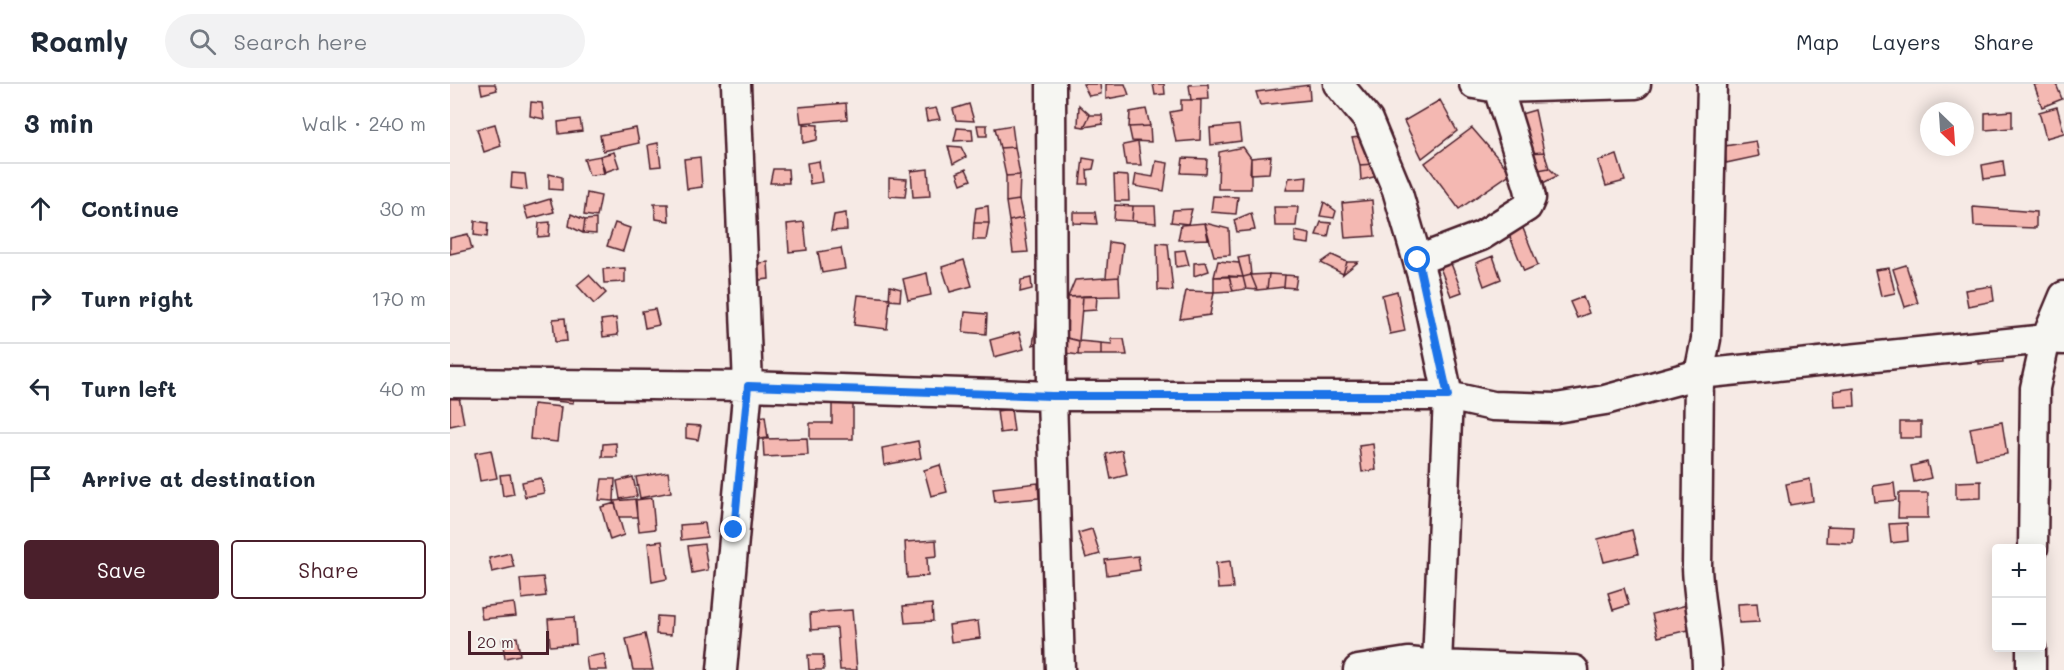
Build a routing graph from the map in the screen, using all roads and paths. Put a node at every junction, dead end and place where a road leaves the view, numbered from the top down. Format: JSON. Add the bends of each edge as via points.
{"nodes":[{"id":1,"x":736,"y":84,"type":"edge"},
{"id":2,"x":1052,"y":84,"type":"edge"},
{"id":3,"x":1338,"y":84,"type":"edge"},
{"id":4,"x":1636,"y":84,"type":"edge"},
{"id":5,"x":1712,"y":84,"type":"edge"},
{"id":6,"x":1486,"y":86,"type":"edge"},
{"id":7,"x":1418,"y":260,"type":"junction"},
{"id":8,"x":2064,"y":296,"type":"edge"},
{"id":9,"x":2055,"y":340,"type":"edge"},
{"id":10,"x":1699,"y":374,"type":"junction"},
{"id":11,"x":450,"y":383,"type":"edge"},
{"id":12,"x":748,"y":386,"type":"junction"},
{"id":13,"x":1052,"y":396,"type":"junction"},
{"id":14,"x":1448,"y":396,"type":"junction"},
{"id":15,"x":2032,"y":544,"type":"edge"},
{"id":16,"x":2031,"y":652,"type":"edge"},
{"id":17,"x":1437,"y":665,"type":"junction"},
{"id":18,"x":1407,"y":666,"type":"edge"},
{"id":19,"x":722,"y":670,"type":"edge"},
{"id":20,"x":1060,"y":670,"type":"edge"},
{"id":21,"x":1358,"y":670,"type":"edge"},
{"id":22,"x":1574,"y":670,"type":"edge"},
{"id":23,"x":1707,"y":670,"type":"edge"},
{"id":24,"x":2031,"y":670,"type":"edge"}],
"edges":[{"from":1,"to":12,"type":"street"},
{"from":2,"to":13,"type":"street"},
{"from":3,"to":7,"type":"street","via":[[1368,120],[1397,190]]},
{"from":4,"to":6,"type":"street"},
{"from":5,"to":10,"type":"street","via":[[1706,339]]},
{"from":6,"to":7,"type":"street","via":[[1531,198],[1527,207],[1481,236]]},
{"from":7,"to":14,"type":"street"},
{"from":8,"to":9,"type":"street"},
{"from":9,"to":10,"type":"street"},
{"from":9,"to":15,"type":"street","via":[[2035,388]]},
{"from":10,"to":14,"type":"street","via":[[1605,400],[1556,408],[1493,406]]},
{"from":10,"to":23,"type":"street","via":[[1697,567]]},
{"from":11,"to":12,"type":"street"},
{"from":12,"to":13,"type":"street"},
{"from":12,"to":19,"type":"street"},
{"from":13,"to":14,"type":"street"},
{"from":13,"to":20,"type":"street"},
{"from":14,"to":17,"type":"street"},
{"from":16,"to":24,"type":"street"},
{"from":17,"to":18,"type":"street"},
{"from":17,"to":22,"type":"street"},
{"from":18,"to":21,"type":"street"}]}
